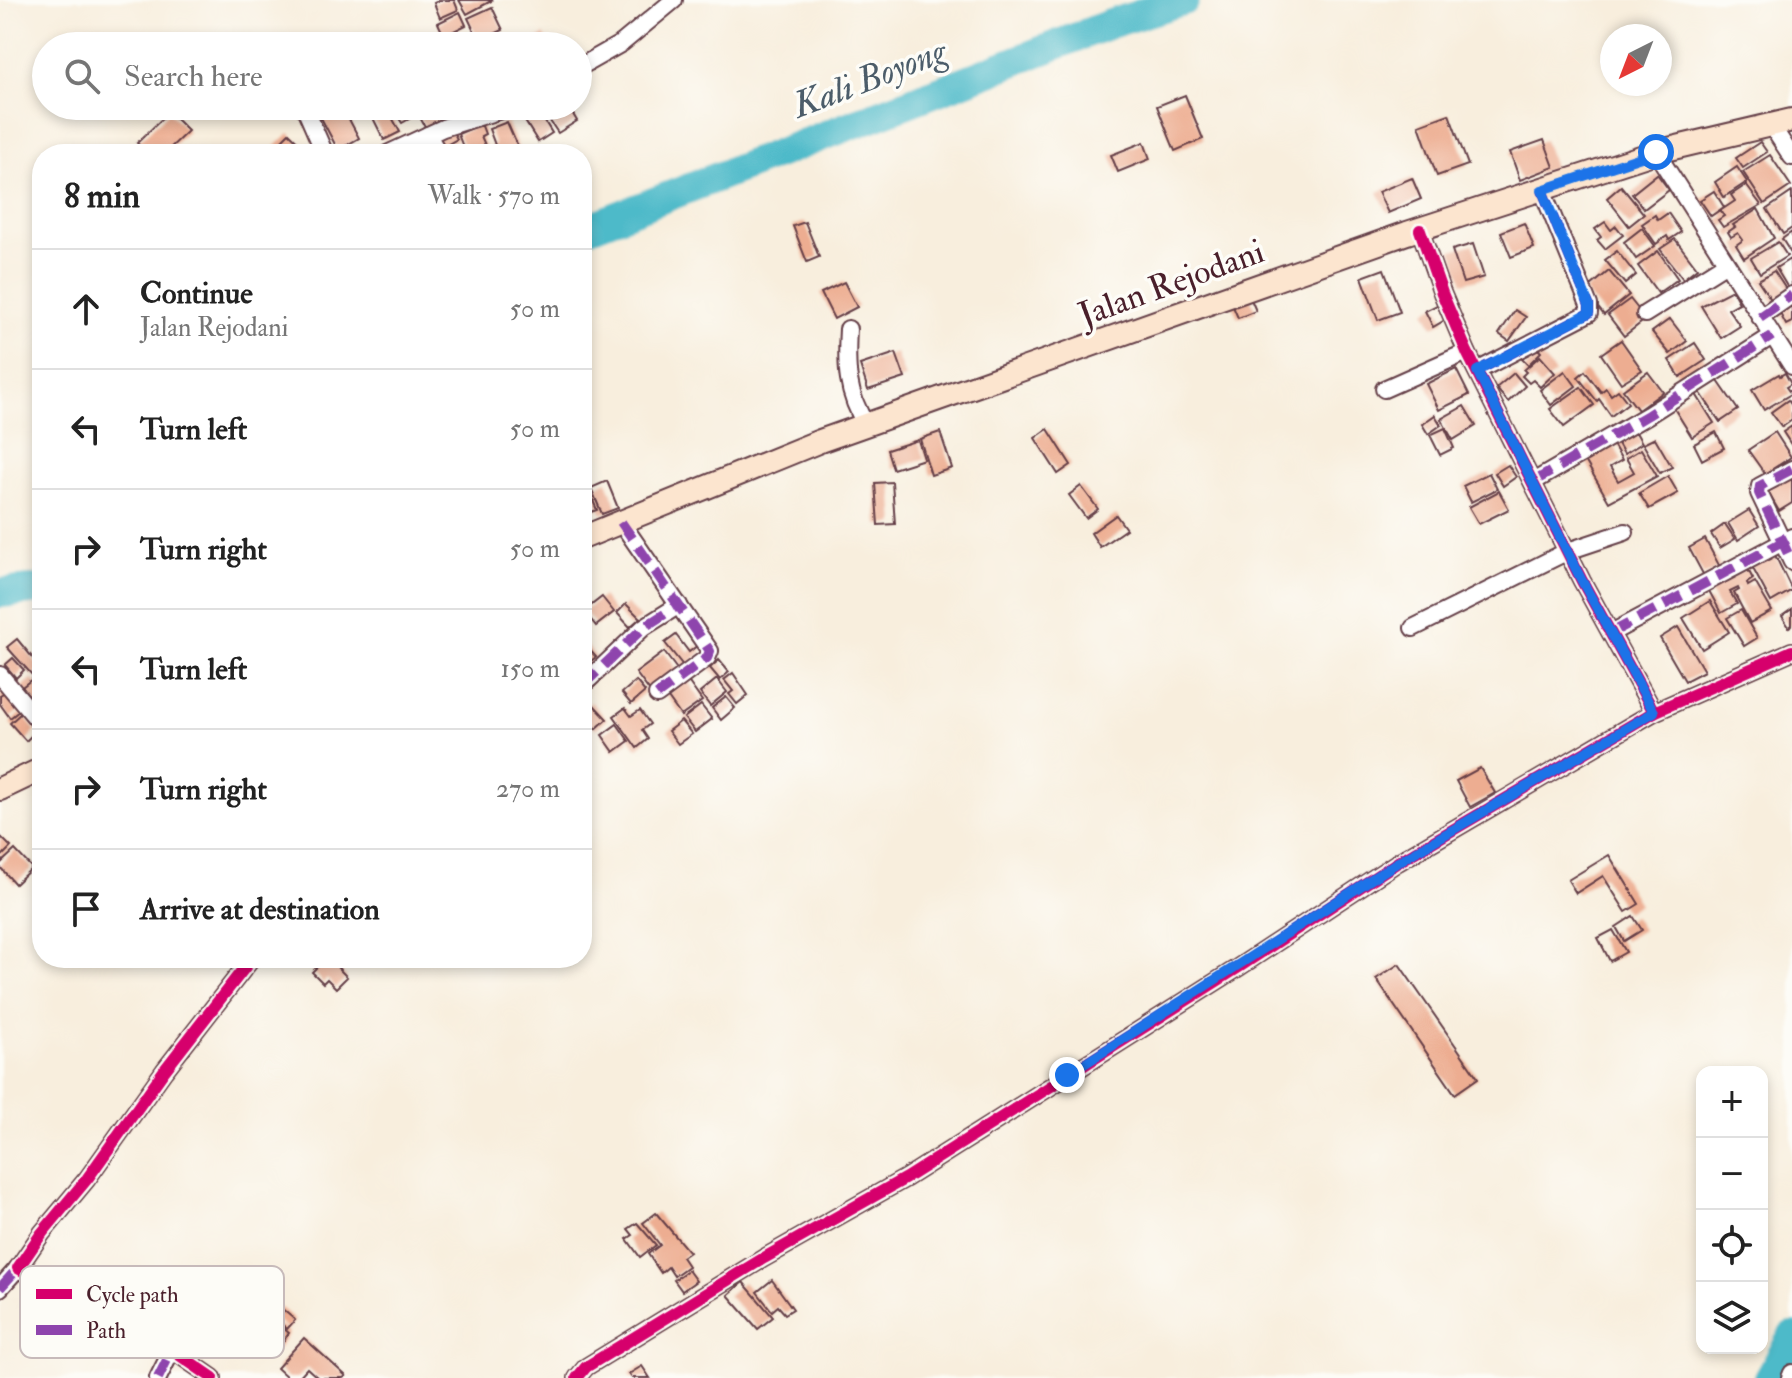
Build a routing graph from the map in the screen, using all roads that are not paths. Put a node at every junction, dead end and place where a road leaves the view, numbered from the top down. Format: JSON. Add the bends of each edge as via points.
{"nodes":[{"id":1,"x":674,"y":0,"type":"edge"},
{"id":2,"x":592,"y":60,"type":"edge"},
{"id":3,"x":310,"y":120,"type":"edge"},
{"id":4,"x":469,"y":120,"type":"edge"},
{"id":5,"x":1782,"y":123,"type":"edge"},
{"id":6,"x":428,"y":135,"type":"junction"},
{"id":7,"x":321,"y":144,"type":"edge"},
{"id":8,"x":409,"y":144,"type":"edge"},
{"id":9,"x":433,"y":144,"type":"edge"},
{"id":10,"x":1656,"y":152,"type":"junction"},
{"id":11,"x":1792,"y":157,"type":"edge"},
{"id":12,"x":1542,"y":190,"type":"junction"},
{"id":13,"x":1420,"y":230,"type":"junction"},
{"id":14,"x":1725,"y":264,"type":"junction"},
{"id":15,"x":1792,"y":295,"type":"edge"},
{"id":16,"x":1645,"y":314,"type":"dead end"},
{"id":17,"x":1760,"y":317,"type":"junction"},
{"id":18,"x":848,"y":329,"type":"dead end"},
{"id":19,"x":1772,"y":336,"type":"junction"},
{"id":20,"x":1467,"y":352,"type":"junction"},
{"id":21,"x":1792,"y":366,"type":"edge"},
{"id":22,"x":1477,"y":371,"type":"junction"},
{"id":23,"x":1384,"y":389,"type":"dead end"},
{"id":24,"x":857,"y":428,"type":"junction"},
{"id":25,"x":1792,"y":469,"type":"edge"},
{"id":26,"x":1533,"y":482,"type":"junction"},
{"id":27,"x":621,"y":522,"type":"junction"},
{"id":28,"x":1625,"y":532,"type":"dead end"},
{"id":29,"x":592,"y":534,"type":"edge"},
{"id":30,"x":1787,"y":540,"type":"edge"},
{"id":31,"x":1568,"y":551,"type":"junction"},
{"id":32,"x":1792,"y":562,"type":"edge"},
{"id":33,"x":679,"y":605,"type":"junction"},
{"id":34,"x":1413,"y":628,"type":"dead end"},
{"id":35,"x":1611,"y":633,"type":"junction"},
{"id":36,"x":1792,"y":651,"type":"edge"},
{"id":37,"x":0,"y":675,"type":"edge"},
{"id":38,"x":592,"y":676,"type":"edge"},
{"id":39,"x":657,"y":695,"type":"dead end"},
{"id":40,"x":1654,"y":712,"type":"junction"},
{"id":41,"x":32,"y":713,"type":"edge"},
{"id":42,"x":32,"y":774,"type":"edge"},
{"id":43,"x":0,"y":789,"type":"edge"},
{"id":44,"x":244,"y":968,"type":"edge"},
{"id":45,"x":18,"y":1268,"type":"joint"},
{"id":46,"x":0,"y":1288,"type":"edge"},
{"id":47,"x":168,"y":1358,"type":"edge"},
{"id":48,"x":184,"y":1358,"type":"edge"},
{"id":49,"x":158,"y":1378,"type":"edge"},
{"id":50,"x":213,"y":1378,"type":"edge"},
{"id":51,"x":577,"y":1378,"type":"edge"}],
"edges":[{"from":1,"to":2,"type":"street"},
{"from":3,"to":7,"type":"street"},
{"from":4,"to":6,"type":"street"},
{"from":5,"to":10,"type":"main road","name":"Jalan Rejodani"},
{"from":5,"to":11,"type":"street"},
{"from":6,"to":8,"type":"street"},
{"from":6,"to":9,"type":"street"},
{"from":10,"to":12,"type":"main road","name":"Jalan Rejodani"},
{"from":10,"to":14,"type":"street"},
{"from":12,"to":13,"type":"main road","name":"Jalan Rejodani"},
{"from":12,"to":22,"type":"street","via":[[1589,313]]},
{"from":13,"to":20,"type":"street"},
{"from":13,"to":24,"type":"main road","name":"Jalan Rejodani"},
{"from":14,"to":16,"type":"street"},
{"from":14,"to":17,"type":"street"},
{"from":15,"to":17,"type":"street"},
{"from":17,"to":19,"type":"street"},
{"from":18,"to":24,"type":"street","via":[[848,384]]},
{"from":19,"to":21,"type":"street"},
{"from":19,"to":26,"type":"street"},
{"from":20,"to":22,"type":"street"},
{"from":20,"to":23,"type":"street"},
{"from":22,"to":26,"type":"street"},
{"from":24,"to":27,"type":"main road","name":"Jalan Rejodani"},
{"from":25,"to":30,"type":"street","via":[[1768,480],[1759,493]]},
{"from":26,"to":31,"type":"street"},
{"from":27,"to":29,"type":"main road","name":"Jalan Rejodani"},
{"from":27,"to":33,"type":"street"},
{"from":28,"to":31,"type":"street"},
{"from":30,"to":32,"type":"street"},
{"from":30,"to":35,"type":"street"},
{"from":31,"to":34,"type":"street"},
{"from":31,"to":35,"type":"street"},
{"from":33,"to":38,"type":"street","via":[[644,627]]},
{"from":33,"to":39,"type":"street","via":[[710,651]]},
{"from":35,"to":40,"type":"street"},
{"from":36,"to":40,"type":"street"},
{"from":37,"to":41,"type":"street"},
{"from":40,"to":51,"type":"street","via":[[1398,862],[906,1178],[764,1258],[586,1367]]},
{"from":42,"to":43,"type":"main road"},
{"from":44,"to":45,"type":"street"},
{"from":45,"to":46,"type":"street"},
{"from":47,"to":49,"type":"street"},
{"from":48,"to":50,"type":"street"}]}
